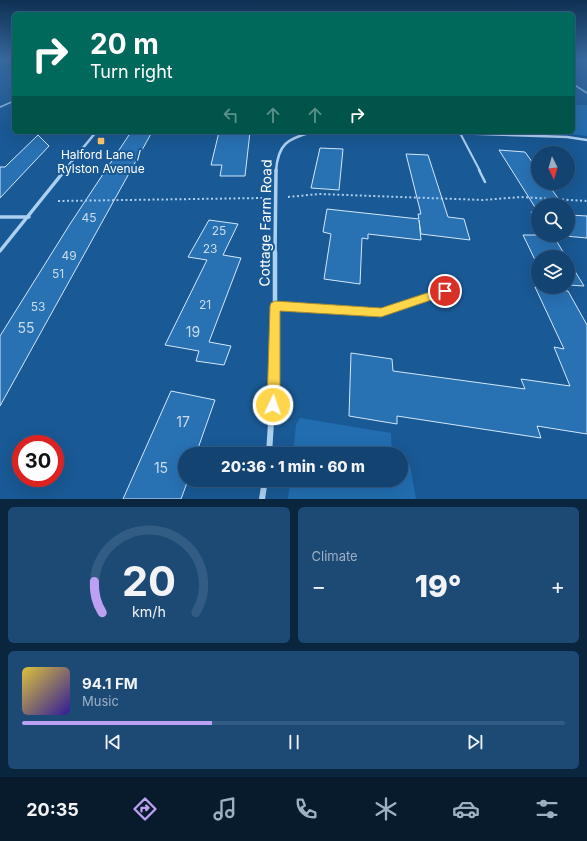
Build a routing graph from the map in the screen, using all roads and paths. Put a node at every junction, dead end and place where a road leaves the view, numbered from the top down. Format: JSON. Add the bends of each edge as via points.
{"nodes":[{"id":1,"x":575,"y":85,"type":"edge"},
{"id":2,"x":587,"y":93,"type":"edge"},
{"id":3,"x":12,"y":103,"type":"edge"},
{"id":4,"x":0,"y":106,"type":"edge"},
{"id":5,"x":94,"y":134,"type":"edge"},
{"id":6,"x":307,"y":134,"type":"edge"},
{"id":7,"x":461,"y":134,"type":"edge"},
{"id":8,"x":486,"y":134,"type":"edge"},
{"id":9,"x":587,"y":140,"type":"edge"},
{"id":10,"x":485,"y":182,"type":"dead end"},
{"id":11,"x":275,"y":198,"type":"junction"},
{"id":12,"x":587,"y":201,"type":"edge"},
{"id":13,"x":40,"y":202,"type":"junction"},
{"id":14,"x":0,"y":217,"type":"edge"},
{"id":15,"x":29,"y":217,"type":"junction"},
{"id":16,"x":0,"y":250,"type":"edge"},
{"id":17,"x":445,"y":291,"type":"dead end"},
{"id":18,"x":275,"y":306,"type":"junction"},
{"id":19,"x":269,"y":447,"type":"edge"},
{"id":20,"x":264,"y":487,"type":"edge"},
{"id":21,"x":262,"y":499,"type":"edge"}],
"edges":[{"from":1,"to":2,"type":"lane"},
{"from":3,"to":4,"type":"lane"},
{"from":5,"to":13,"type":"street"},
{"from":6,"to":11,"type":"street","name":"Cottage Farm Road","via":[[289,141],[279,150]]},
{"from":7,"to":10,"type":"lane"},
{"from":8,"to":9,"type":"street"},
{"from":11,"to":12,"type":"path","via":[[320,194],[483,200],[522,196]]},
{"from":11,"to":13,"type":"path"},
{"from":11,"to":18,"type":"street","name":"Cottage Farm Road"},
{"from":13,"to":15,"type":"street"},
{"from":14,"to":15,"type":"street"},
{"from":15,"to":16,"type":"street"},
{"from":17,"to":18,"type":"lane","via":[[381,313]]},
{"from":18,"to":19,"type":"street","name":"Cottage Farm Road","via":[[275,367]]},
{"from":20,"to":21,"type":"street"}]}
